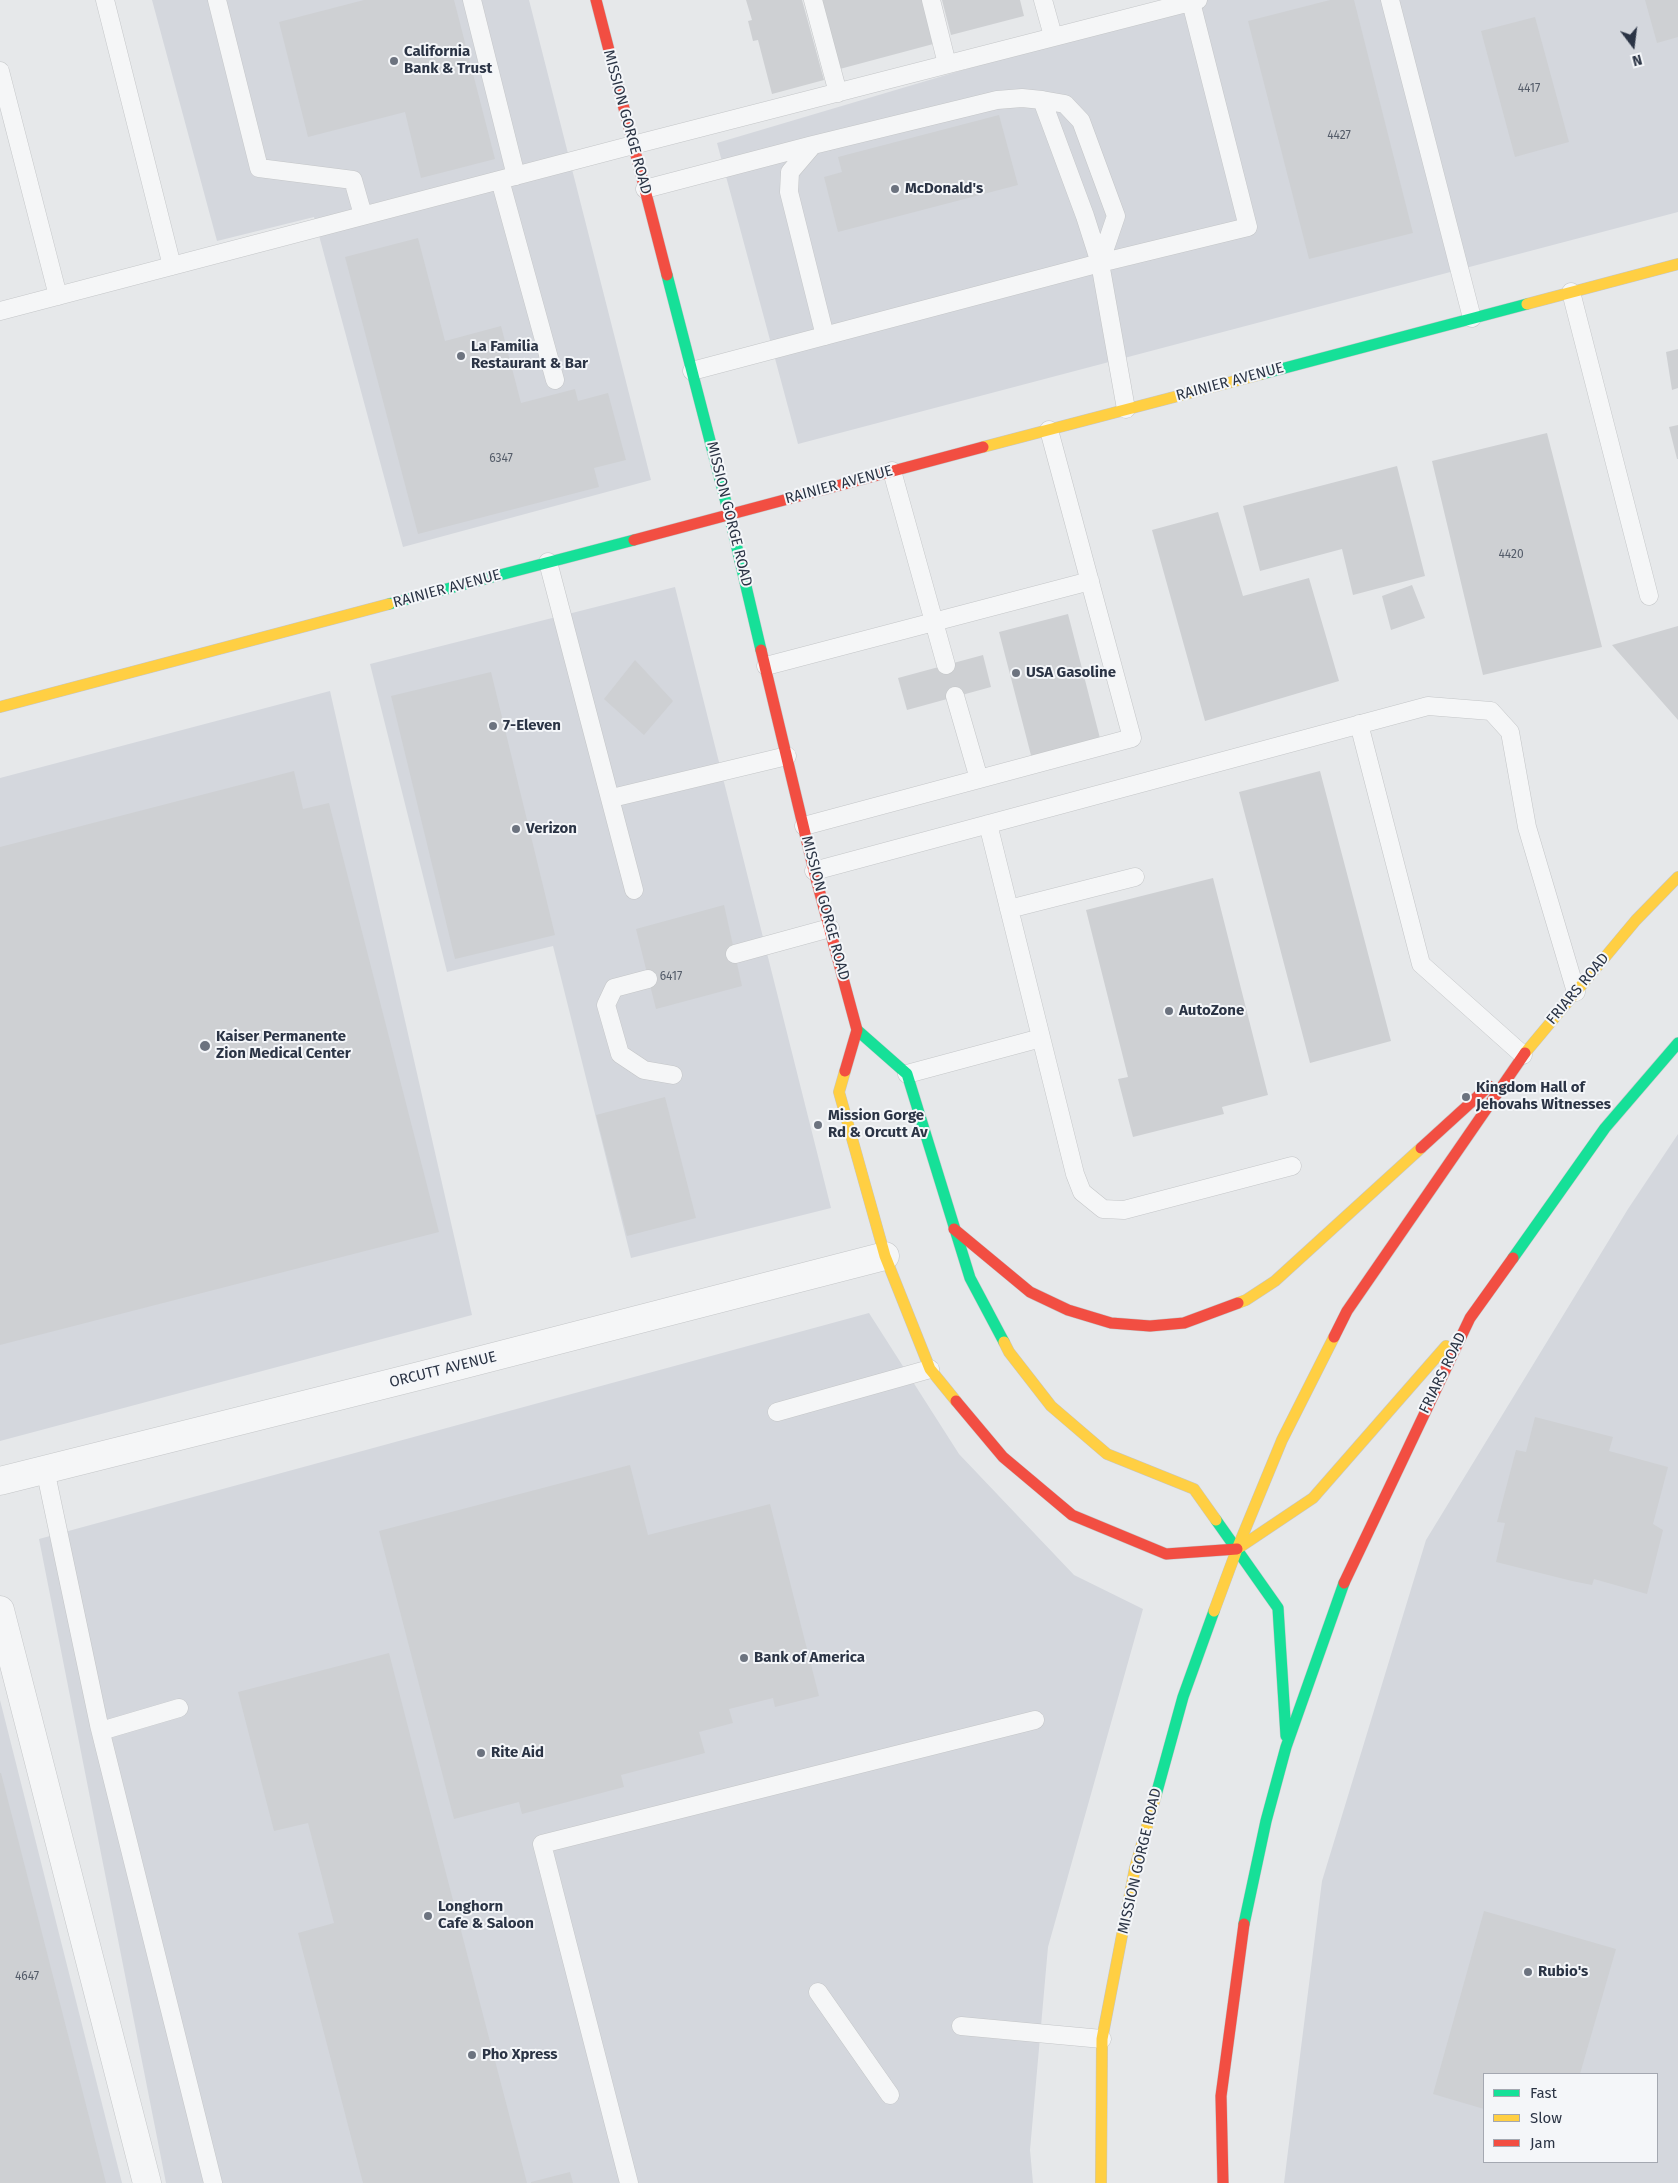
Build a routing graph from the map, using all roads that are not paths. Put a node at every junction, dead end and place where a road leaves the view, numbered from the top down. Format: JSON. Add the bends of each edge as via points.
{"nodes":[{"id":1,"x":105,"y":0,"type":"edge"},
{"id":2,"x":218,"y":0,"type":"edge"},
{"id":3,"x":472,"y":0,"type":"edge"},
{"id":4,"x":596,"y":0,"type":"edge"},
{"id":5,"x":813,"y":0,"type":"edge"},
{"id":6,"x":930,"y":0,"type":"edge"},
{"id":7,"x":1043,"y":0,"type":"edge"},
{"id":8,"x":1390,"y":0,"type":"edge"},
{"id":9,"x":1194,"y":1,"type":"edge"},
{"id":10,"x":1053,"y":36,"type":"junction"},
{"id":11,"x":947,"y":64,"type":"junction"},
{"id":12,"x":0,"y":71,"type":"edge"},
{"id":13,"x":838,"y":93,"type":"junction"},
{"id":14,"x":1042,"y":100,"type":"junction"},
{"id":15,"x":633,"y":145,"type":"junction"},
{"id":16,"x":813,"y":146,"type":"junction"},
{"id":17,"x":508,"y":178,"type":"junction"},
{"id":18,"x":645,"y":189,"type":"junction"},
{"id":19,"x":363,"y":216,"type":"junction"},
{"id":20,"x":1100,"y":263,"type":"junction"},
{"id":21,"x":1678,"y":264,"type":"edge"},
{"id":22,"x":172,"y":266,"type":"junction"},
{"id":23,"x":1572,"y":292,"type":"junction"},
{"id":24,"x":58,"y":296,"type":"junction"},
{"id":25,"x":0,"y":311,"type":"edge"},
{"id":26,"x":1472,"y":318,"type":"junction"},
{"id":27,"x":825,"y":336,"type":"junction"},
{"id":28,"x":692,"y":371,"type":"junction"},
{"id":29,"x":555,"y":380,"type":"dead end"},
{"id":30,"x":1126,"y":409,"type":"junction"},
{"id":31,"x":1049,"y":430,"type":"junction"},
{"id":32,"x":892,"y":471,"type":"junction"},
{"id":33,"x":729,"y":514,"type":"junction"},
{"id":34,"x":548,"y":562,"type":"junction"},
{"id":35,"x":1090,"y":581,"type":"junction"},
{"id":36,"x":1649,"y":596,"type":"dead end"},
{"id":37,"x":935,"y":622,"type":"junction"},
{"id":38,"x":946,"y":665,"type":"dead end"},
{"id":39,"x":766,"y":666,"type":"junction"},
{"id":40,"x":955,"y":696,"type":"dead end"},
{"id":41,"x":0,"y":707,"type":"edge"},
{"id":42,"x":1358,"y":724,"type":"junction"},
{"id":43,"x":787,"y":756,"type":"junction"},
{"id":44,"x":979,"y":779,"type":"junction"},
{"id":45,"x":612,"y":798,"type":"junction"},
{"id":46,"x":988,"y":824,"type":"junction"},
{"id":47,"x":804,"y":826,"type":"junction"},
{"id":48,"x":814,"y":871,"type":"junction"},
{"id":49,"x":1135,"y":877,"type":"dead end"},
{"id":50,"x":1678,"y":877,"type":"edge"},
{"id":51,"x":634,"y":890,"type":"dead end"},
{"id":52,"x":1009,"y":909,"type":"junction"},
{"id":53,"x":830,"y":928,"type":"junction"},
{"id":54,"x":735,"y":954,"type":"dead end"},
{"id":55,"x":648,"y":978,"type":"dead end"},
{"id":56,"x":1576,"y":992,"type":"junction"},
{"id":57,"x":857,"y":1030,"type":"junction"},
{"id":58,"x":1040,"y":1038,"type":"junction"},
{"id":59,"x":1678,"y":1043,"type":"edge"},
{"id":60,"x":1523,"y":1055,"type":"junction"},
{"id":61,"x":906,"y":1074,"type":"junction"},
{"id":62,"x":674,"y":1075,"type":"dead end"},
{"id":63,"x":1292,"y":1166,"type":"dead end"},
{"id":64,"x":954,"y":1229,"type":"junction"},
{"id":65,"x":885,"y":1256,"type":"junction"},
{"id":66,"x":1470,"y":1318,"type":"junction"},
{"id":67,"x":930,"y":1369,"type":"junction"},
{"id":68,"x":777,"y":1412,"type":"dead end"},
{"id":69,"x":44,"y":1469,"type":"junction"},
{"id":70,"x":0,"y":1481,"type":"edge"},
{"id":71,"x":1237,"y":1549,"type":"junction"},
{"id":72,"x":0,"y":1610,"type":"edge"},
{"id":73,"x":179,"y":1708,"type":"dead end"},
{"id":74,"x":1035,"y":1720,"type":"dead end"},
{"id":75,"x":100,"y":1731,"type":"junction"},
{"id":76,"x":1286,"y":1747,"type":"junction"},
{"id":77,"x":818,"y":1992,"type":"dead end"},
{"id":78,"x":961,"y":2026,"type":"dead end"},
{"id":79,"x":1102,"y":2039,"type":"junction"},
{"id":80,"x":890,"y":2095,"type":"dead end"},
{"id":81,"x":147,"y":2183,"type":"edge"},
{"id":82,"x":213,"y":2183,"type":"edge"},
{"id":83,"x":629,"y":2183,"type":"edge"},
{"id":84,"x":1101,"y":2183,"type":"edge"},
{"id":85,"x":1223,"y":2183,"type":"edge"}],
"edges":[{"from":1,"to":22,"type":"lane"},
{"from":2,"to":19,"type":"lane","via":[[259,168],[353,180]]},
{"from":3,"to":17,"type":"lane"},
{"from":4,"to":15,"type":"main road","name":"MISSION GORGE ROAD"},
{"from":5,"to":13,"type":"lane"},
{"from":6,"to":11,"type":"lane"},
{"from":7,"to":10,"type":"lane"},
{"from":8,"to":26,"type":"lane"},
{"from":9,"to":10,"type":"lane"},
{"from":9,"to":20,"type":"lane","via":[[1248,227]]},
{"from":10,"to":11,"type":"lane"},
{"from":11,"to":13,"type":"lane"},
{"from":12,"to":24,"type":"lane"},
{"from":13,"to":15,"type":"lane"},
{"from":14,"to":16,"type":"lane","via":[[997,100]]},
{"from":14,"to":20,"type":"lane","via":[[1086,216]]},
{"from":14,"to":20,"type":"lane","via":[[1065,104],[1081,121],[1116,216]]},
{"from":15,"to":17,"type":"lane"},
{"from":15,"to":18,"type":"main road","name":"MISSION GORGE ROAD"},
{"from":16,"to":18,"type":"lane"},
{"from":16,"to":27,"type":"lane","via":[[790,172],[789,192]]},
{"from":17,"to":19,"type":"lane"},
{"from":17,"to":29,"type":"lane"},
{"from":18,"to":28,"type":"main road","name":"MISSION GORGE ROAD"},
{"from":19,"to":22,"type":"lane"},
{"from":20,"to":27,"type":"lane"},
{"from":20,"to":30,"type":"lane"},
{"from":21,"to":23,"type":"main road","name":"RAINIER AVENUE"},
{"from":22,"to":24,"type":"lane"},
{"from":23,"to":26,"type":"main road","name":"RAINIER AVENUE"},
{"from":23,"to":36,"type":"lane"},
{"from":24,"to":25,"type":"lane"},
{"from":26,"to":30,"type":"main road","name":"RAINIER AVENUE"},
{"from":27,"to":28,"type":"lane"},
{"from":28,"to":33,"type":"main road","name":"MISSION GORGE ROAD"},
{"from":30,"to":31,"type":"main road","name":"RAINIER AVENUE"},
{"from":31,"to":32,"type":"main road","name":"RAINIER AVENUE"},
{"from":31,"to":35,"type":"lane"},
{"from":32,"to":33,"type":"main road","name":"RAINIER AVENUE"},
{"from":32,"to":37,"type":"lane"},
{"from":33,"to":34,"type":"main road","name":"RAINIER AVENUE"},
{"from":33,"to":39,"type":"main road","name":"MISSION GORGE ROAD"},
{"from":34,"to":41,"type":"main road","name":"RAINIER AVENUE"},
{"from":34,"to":45,"type":"lane"},
{"from":35,"to":37,"type":"lane"},
{"from":35,"to":44,"type":"lane","via":[[1132,738]]},
{"from":37,"to":38,"type":"lane"},
{"from":37,"to":39,"type":"lane"},
{"from":39,"to":43,"type":"main road","name":"MISSION GORGE ROAD"},
{"from":40,"to":44,"type":"lane"},
{"from":42,"to":46,"type":"lane"},
{"from":42,"to":56,"type":"lane","via":[[1428,706],[1491,711],[1510,732],[1527,827]]},
{"from":42,"to":60,"type":"lane","via":[[1421,964]]},
{"from":43,"to":45,"type":"lane"},
{"from":43,"to":47,"type":"main road","name":"MISSION GORGE ROAD"},
{"from":44,"to":47,"type":"lane"},
{"from":45,"to":51,"type":"lane"},
{"from":46,"to":48,"type":"lane"},
{"from":46,"to":52,"type":"lane"},
{"from":47,"to":48,"type":"main road","name":"MISSION GORGE ROAD"},
{"from":48,"to":53,"type":"main road","name":"MISSION GORGE ROAD"},
{"from":49,"to":52,"type":"lane"},
{"from":50,"to":56,"type":"main road","name":"FRIARS ROAD","via":[[1636,920]]},
{"from":52,"to":58,"type":"lane"},
{"from":53,"to":54,"type":"lane"},
{"from":53,"to":57,"type":"main road","name":"MISSION GORGE ROAD"},
{"from":55,"to":62,"type":"lane","via":[[614,988],[606,1005],[620,1054],[644,1070]]},
{"from":56,"to":60,"type":"main road","name":"FRIARS ROAD"},
{"from":57,"to":61,"type":"main road"},
{"from":57,"to":65,"type":"main road","via":[[839,1092]]},
{"from":58,"to":61,"type":"lane"},
{"from":58,"to":63,"type":"lane","via":[[1074,1174],[1082,1192],[1103,1209],[1124,1210]]},
{"from":59,"to":66,"type":"main road","name":"FRIARS ROAD","via":[[1605,1128]]},
{"from":60,"to":64,"type":"main road","via":[[1275,1281],[1246,1300],[1184,1322],[1150,1326],[1111,1323],[1068,1310],[1030,1292]]},
{"from":60,"to":71,"type":"main road","name":"FRIARS ROAD","via":[[1347,1311],[1282,1440]]},
{"from":61,"to":64,"type":"main road"},
{"from":64,"to":71,"type":"main road","via":[[970,1278],[1009,1352],[1051,1406],[1107,1454],[1194,1489]]},
{"from":65,"to":67,"type":"main road"},
{"from":65,"to":69,"type":"street","name":"ORCUTT AVENUE"},
{"from":66,"to":71,"type":"main road","via":[[1313,1498]]},
{"from":66,"to":76,"type":"main road","name":"FRIARS ROAD","via":[[1347,1573]]},
{"from":67,"to":68,"type":"lane"},
{"from":67,"to":71,"type":"main road","via":[[1003,1457],[1072,1515],[1166,1554]]},
{"from":69,"to":70,"type":"street","name":"ORCUTT AVENUE"},
{"from":69,"to":75,"type":"lane"},
{"from":71,"to":76,"type":"main road","via":[[1278,1608]]},
{"from":71,"to":79,"type":"main road","name":"MISSION GORGE ROAD","via":[[1183,1697],[1135,1868]]},
{"from":72,"to":81,"type":"street"},
{"from":73,"to":75,"type":"lane"},
{"from":74,"to":83,"type":"lane","via":[[542,1844]]},
{"from":75,"to":82,"type":"lane"},
{"from":76,"to":85,"type":"main road","via":[[1266,1821],[1243,1931],[1221,2096]]},
{"from":77,"to":80,"type":"lane"},
{"from":78,"to":79,"type":"lane"},
{"from":79,"to":84,"type":"main road","name":"MISSION GORGE ROAD"}]}
